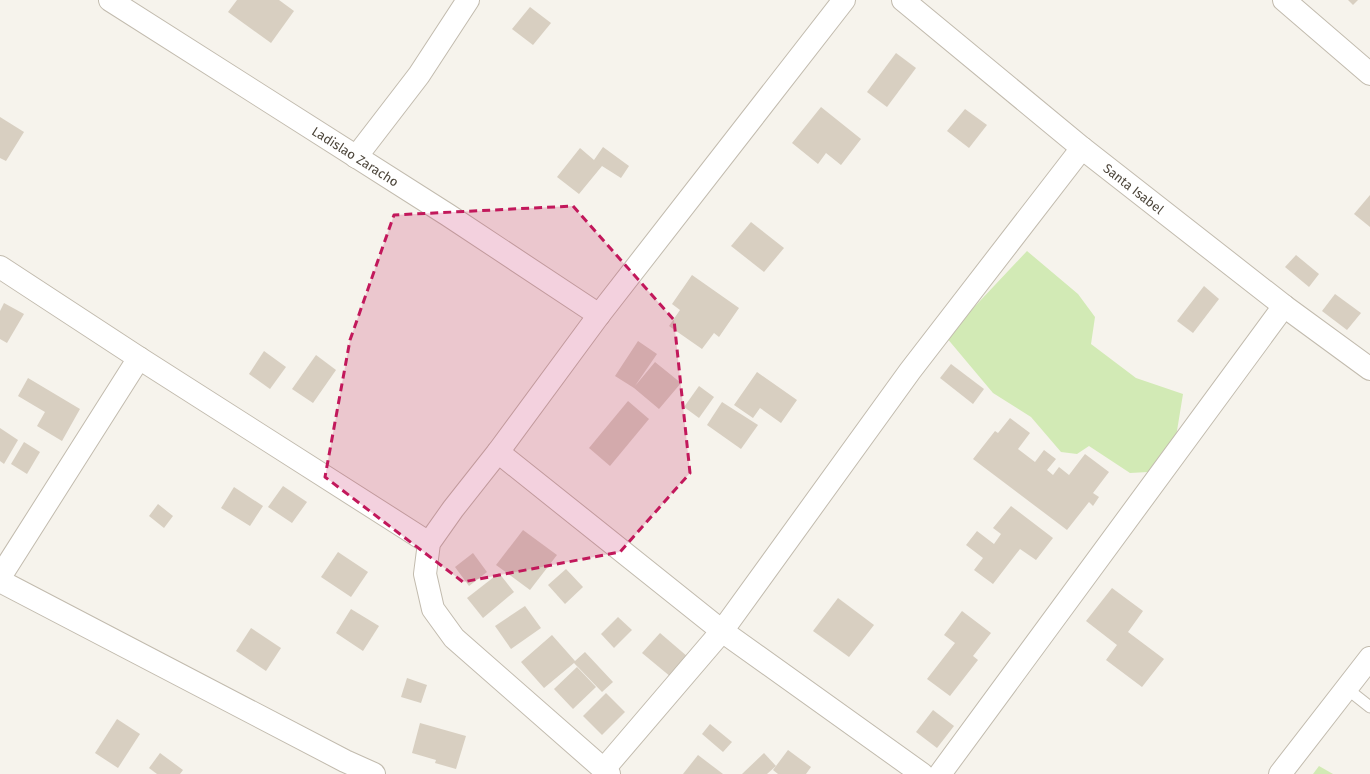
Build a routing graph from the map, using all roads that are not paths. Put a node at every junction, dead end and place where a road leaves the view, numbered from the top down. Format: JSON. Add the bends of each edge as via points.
{"nodes":[{"id":1,"x":468,"y":0,"type":"edge"},
{"id":2,"x":844,"y":0,"type":"edge"},
{"id":3,"x":903,"y":0,"type":"edge"},
{"id":4,"x":1284,"y":0,"type":"edge"},
{"id":5,"x":123,"y":3,"type":"edge"},
{"id":6,"x":1370,"y":74,"type":"edge"},
{"id":7,"x":1082,"y":148,"type":"junction"},
{"id":8,"x":356,"y":157,"type":"junction"},
{"id":9,"x":0,"y":267,"type":"edge"},
{"id":10,"x":1284,"y":306,"type":"junction"},
{"id":11,"x":599,"y":315,"type":"junction"},
{"id":12,"x":139,"y":358,"type":"junction"},
{"id":13,"x":1370,"y":369,"type":"edge"},
{"id":14,"x":498,"y":452,"type":"junction"},
{"id":15,"x":429,"y":543,"type":"junction"},
{"id":16,"x":0,"y":577,"type":"edge"},
{"id":17,"x":0,"y":581,"type":"edge"},
{"id":18,"x":722,"y":631,"type":"junction"},
{"id":19,"x":1370,"y":658,"type":"edge"},
{"id":20,"x":1346,"y":688,"type":"junction"},
{"id":21,"x":1370,"y":707,"type":"edge"},
{"id":22,"x":343,"y":768,"type":"edge"},
{"id":23,"x":606,"y":772,"type":"edge"},
{"id":24,"x":374,"y":774,"type":"edge"},
{"id":25,"x":922,"y":774,"type":"edge"},
{"id":26,"x":940,"y":774,"type":"edge"},
{"id":27,"x":1280,"y":774,"type":"edge"}],
"edges":[{"from":1,"to":8,"type":"street","via":[[419,75]]},
{"from":2,"to":11,"type":"street"},
{"from":3,"to":7,"type":"street","name":"Santa Isabel"},
{"from":4,"to":6,"type":"street"},
{"from":5,"to":8,"type":"street","name":"Ladislao Zaracho"},
{"from":7,"to":10,"type":"street","name":"Santa Isabel"},
{"from":7,"to":18,"type":"street","via":[[910,371]]},
{"from":8,"to":11,"type":"street","name":"Ladislao Zaracho"},
{"from":9,"to":12,"type":"street"},
{"from":10,"to":13,"type":"street","name":"Santa Isabel"},
{"from":10,"to":26,"type":"street"},
{"from":11,"to":14,"type":"street"},
{"from":12,"to":15,"type":"street"},
{"from":12,"to":16,"type":"street"},
{"from":14,"to":15,"type":"street","via":[[453,508]]},
{"from":14,"to":18,"type":"street"},
{"from":15,"to":23,"type":"street","via":[[425,574],[433,609],[454,638]]},
{"from":17,"to":22,"type":"street"},
{"from":18,"to":23,"type":"street"},
{"from":18,"to":25,"type":"street"},
{"from":19,"to":20,"type":"street"},
{"from":20,"to":21,"type":"lane"},
{"from":20,"to":27,"type":"street"},
{"from":22,"to":24,"type":"street"}]}
